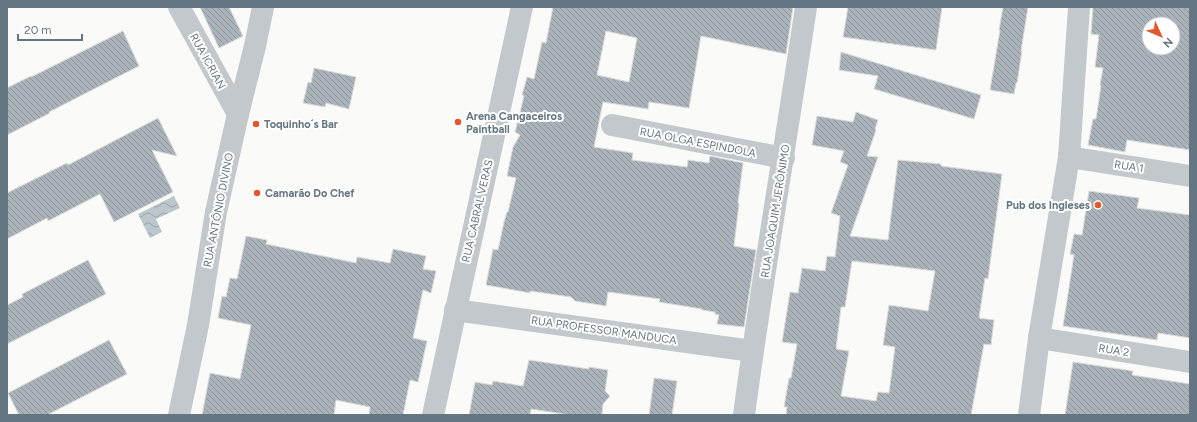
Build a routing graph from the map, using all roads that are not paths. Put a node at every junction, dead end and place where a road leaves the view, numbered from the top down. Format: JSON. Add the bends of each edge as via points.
{"nodes":[{"id":1,"x":179,"y":7,"type":"edge"},
{"id":2,"x":263,"y":7,"type":"edge"},
{"id":3,"x":522,"y":7,"type":"edge"},
{"id":4,"x":806,"y":7,"type":"edge"},
{"id":5,"x":1079,"y":7,"type":"edge"},
{"id":6,"x":238,"y":114,"type":"junction"},
{"id":7,"x":612,"y":125,"type":"dead end"},
{"id":8,"x":1069,"y":157,"type":"junction"},
{"id":9,"x":784,"y":158,"type":"junction"},
{"id":10,"x":1190,"y":176,"type":"edge"},
{"id":11,"x":455,"y":310,"type":"junction"},
{"id":12,"x":1039,"y":338,"type":"junction"},
{"id":13,"x":752,"y":350,"type":"junction"},
{"id":14,"x":1190,"y":362,"type":"edge"},
{"id":15,"x":179,"y":415,"type":"edge"},
{"id":16,"x":432,"y":415,"type":"edge"},
{"id":17,"x":744,"y":415,"type":"edge"},
{"id":18,"x":1029,"y":415,"type":"edge"}],
"edges":[{"from":1,"to":6,"type":"street","name":"RUA ICRIAN"},
{"from":2,"to":6,"type":"street","name":"RUA ANTÔNIO DIVINO"},
{"from":3,"to":11,"type":"street","name":"RUA CABRAL VERAS"},
{"from":4,"to":9,"type":"street","name":"RUA JOAQUIM JERÔNIMO"},
{"from":5,"to":8,"type":"street"},
{"from":6,"to":15,"type":"street","name":"RUA ANTÔNIO DIVINO","via":[[216,212],[198,325]]},
{"from":7,"to":9,"type":"street","name":"RUA OLGA ESPINDOLA"},
{"from":8,"to":10,"type":"street","name":"RUA 1"},
{"from":8,"to":12,"type":"street"},
{"from":9,"to":13,"type":"street","name":"RUA JOAQUIM JERÔNIMO"},
{"from":11,"to":13,"type":"street","name":"RUA PROFESSOR MANDUCA"},
{"from":11,"to":16,"type":"street","name":"RUA CABRAL VERAS"},
{"from":12,"to":14,"type":"street","name":"RUA 2"},
{"from":12,"to":18,"type":"street"},
{"from":13,"to":17,"type":"street","name":"RUA JOAQUIM JERÔNIMO"}]}
